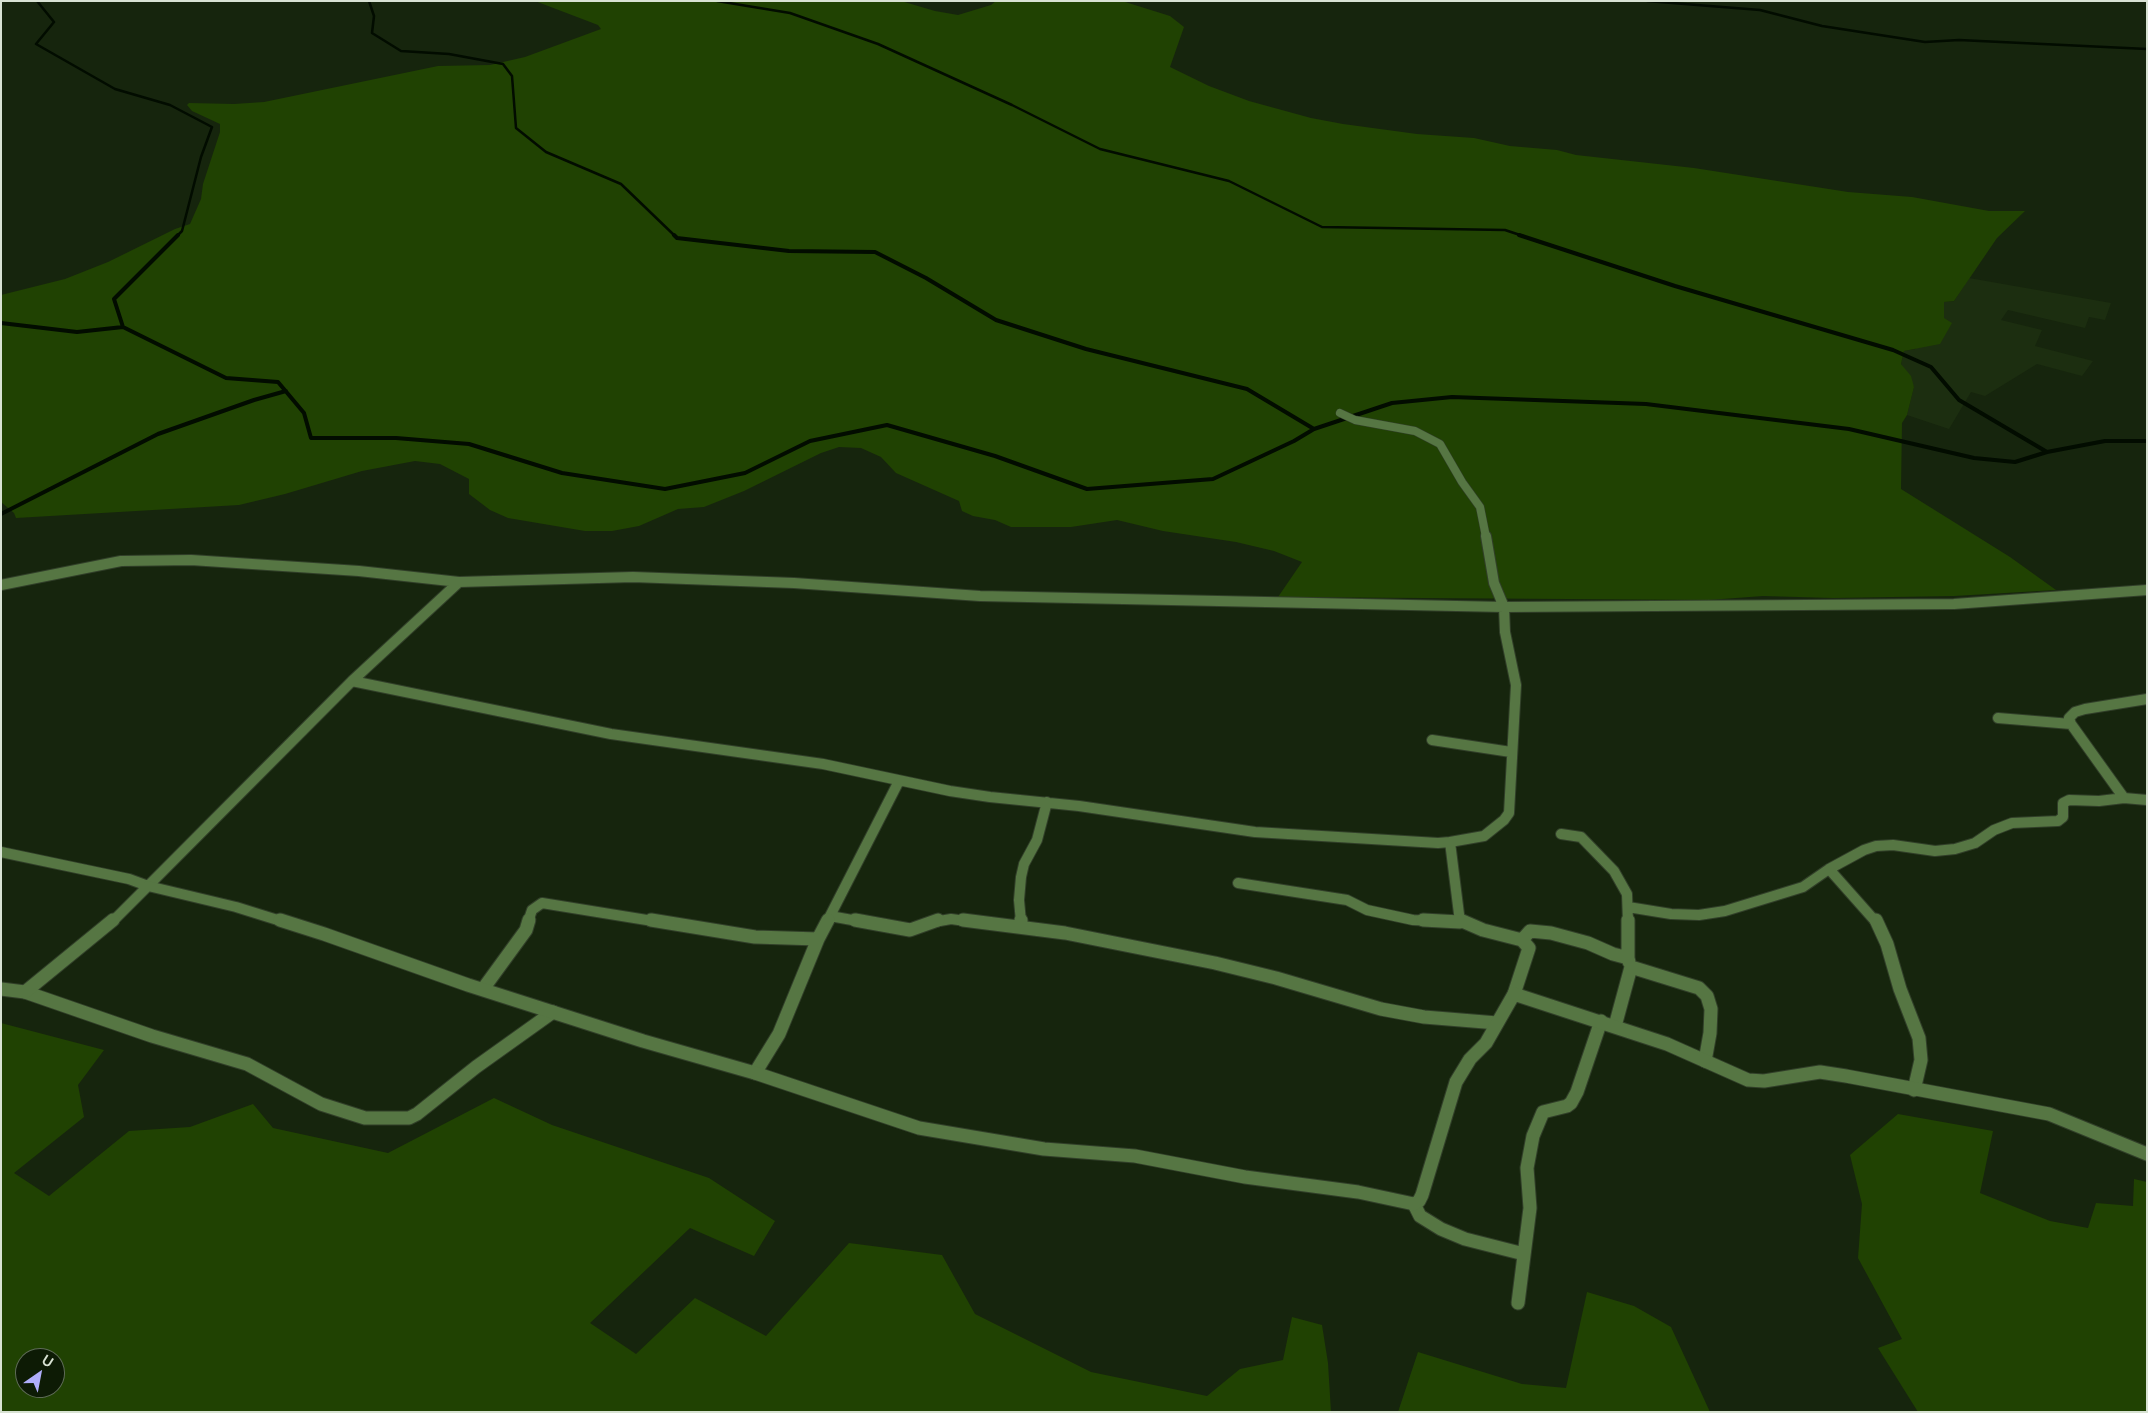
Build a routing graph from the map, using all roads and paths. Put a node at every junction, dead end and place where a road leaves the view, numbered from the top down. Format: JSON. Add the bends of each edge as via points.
{"nodes":[{"id":1,"x":1342,"y":414,"type":"dead end"},
{"id":2,"x":459,"y":582,"type":"junction"},
{"id":3,"x":1,"y":585,"type":"edge"},
{"id":4,"x":2147,"y":590,"type":"edge"},
{"id":5,"x":1504,"y":607,"type":"junction"},
{"id":6,"x":352,"y":681,"type":"junction"},
{"id":7,"x":2147,"y":699,"type":"edge"},
{"id":8,"x":1998,"y":718,"type":"dead end"},
{"id":9,"x":2071,"y":724,"type":"junction"},
{"id":10,"x":1432,"y":740,"type":"dead end"},
{"id":11,"x":1511,"y":752,"type":"junction"},
{"id":12,"x":899,"y":781,"type":"junction"},
{"id":13,"x":2124,"y":798,"type":"junction"},
{"id":14,"x":2147,"y":800,"type":"edge"},
{"id":15,"x":1047,"y":802,"type":"junction"},
{"id":16,"x":1561,"y":834,"type":"dead end"},
{"id":17,"x":1450,"y":842,"type":"junction"},
{"id":18,"x":1,"y":852,"type":"edge"},
{"id":19,"x":1829,"y":869,"type":"junction"},
{"id":20,"x":1238,"y":883,"type":"dead end"},
{"id":21,"x":148,"y":886,"type":"junction"},
{"id":22,"x":1628,"y":907,"type":"junction"},
{"id":23,"x":830,"y":916,"type":"junction"},
{"id":24,"x":1460,"y":922,"type":"junction"},
{"id":25,"x":1020,"y":927,"type":"junction"},
{"id":26,"x":818,"y":939,"type":"junction"},
{"id":27,"x":1522,"y":940,"type":"junction"},
{"id":28,"x":1629,"y":962,"type":"junction"},
{"id":29,"x":483,"y":989,"type":"junction"},
{"id":30,"x":1,"y":990,"type":"edge"},
{"id":31,"x":25,"y":992,"type":"junction"},
{"id":32,"x":1514,"y":994,"type":"junction"},
{"id":33,"x":553,"y":1012,"type":"junction"},
{"id":34,"x":1602,"y":1021,"type":"junction"},
{"id":35,"x":1497,"y":1023,"type":"junction"},
{"id":36,"x":1615,"y":1026,"type":"junction"},
{"id":37,"x":1705,"y":1061,"type":"junction"},
{"id":38,"x":755,"y":1074,"type":"junction"},
{"id":39,"x":1914,"y":1090,"type":"junction"},
{"id":40,"x":2147,"y":1154,"type":"edge"},
{"id":41,"x":1414,"y":1204,"type":"junction"},
{"id":42,"x":1524,"y":1254,"type":"junction"},
{"id":43,"x":1518,"y":1303,"type":"dead end"}],
"edges":[{"from":1,"to":5,"type":"street","via":[[1355,420],[1415,431],[1440,444],[1480,507],[1494,583]]},
{"from":2,"to":3,"type":"street","via":[[359,571],[191,560],[121,561]]},
{"from":2,"to":5,"type":"street","via":[[633,577],[785,582],[980,596]]},
{"from":2,"to":6,"type":"street"},
{"from":4,"to":5,"type":"street","via":[[1892,606]]},
{"from":5,"to":11,"type":"street","via":[[1505,632],[1516,685]]},
{"from":6,"to":12,"type":"street","via":[[611,734],[814,762]]},
{"from":6,"to":21,"type":"street"},
{"from":7,"to":9,"type":"street","via":[[2075,712],[2069,718]]},
{"from":8,"to":9,"type":"street"},
{"from":9,"to":13,"type":"street"},
{"from":10,"to":11,"type":"street"},
{"from":11,"to":17,"type":"street","via":[[1509,813],[1484,836]]},
{"from":12,"to":15,"type":"street","via":[[982,796]]},
{"from":12,"to":23,"type":"street"},
{"from":13,"to":14,"type":"street"},
{"from":13,"to":19,"type":"street","via":[[2065,800],[2063,817],[2058,822],[2012,823],[1975,843],[1955,849],[1935,851],[1876,846]]},
{"from":15,"to":17,"type":"street","via":[[1255,832]]},
{"from":15,"to":25,"type":"street","via":[[1037,840],[1021,877]]},
{"from":16,"to":22,"type":"street","via":[[1578,836],[1586,841],[1623,884]]},
{"from":17,"to":24,"type":"street"},
{"from":18,"to":21,"type":"street","via":[[129,879]]},
{"from":19,"to":22,"type":"street","via":[[1803,886],[1725,912],[1671,914]]},
{"from":19,"to":39,"type":"street","via":[[1875,919],[1887,944],[1919,1038],[1921,1060]]},
{"from":20,"to":24,"type":"street","via":[[1347,900],[1367,910],[1413,920]]},
{"from":21,"to":29,"type":"street","via":[[299,926]]},
{"from":21,"to":31,"type":"street","via":[[101,932]]},
{"from":22,"to":28,"type":"street"},
{"from":23,"to":25,"type":"street","via":[[910,930],[951,919]]},
{"from":23,"to":26,"type":"street"},
{"from":24,"to":27,"type":"street"},
{"from":25,"to":35,"type":"street","via":[[1215,963],[1381,1009],[1424,1017]]},
{"from":26,"to":29,"type":"street","via":[[755,937],[542,902],[532,910],[526,930]]},
{"from":26,"to":38,"type":"street","via":[[779,1034]]},
{"from":27,"to":28,"type":"street","via":[[1530,931],[1551,933],[1588,943]]},
{"from":27,"to":32,"type":"street","via":[[1530,948]]},
{"from":28,"to":36,"type":"street"},
{"from":28,"to":37,"type":"street","via":[[1699,988],[1707,996],[1711,1010]]},
{"from":29,"to":33,"type":"street"},
{"from":30,"to":31,"type":"street"},
{"from":31,"to":33,"type":"street","via":[[152,1036],[247,1064],[322,1104],[365,1118],[409,1118],[417,1114]]},
{"from":32,"to":34,"type":"street"},
{"from":32,"to":35,"type":"street"},
{"from":33,"to":38,"type":"street","via":[[642,1042]]},
{"from":34,"to":36,"type":"street"},
{"from":34,"to":42,"type":"street","via":[[1571,1103],[1543,1112],[1533,1136],[1527,1168],[1530,1208]]},
{"from":35,"to":41,"type":"street","via":[[1456,1082],[1422,1195]]},
{"from":36,"to":37,"type":"street"},
{"from":37,"to":39,"type":"street","via":[[1748,1080],[1764,1081],[1820,1072]]},
{"from":38,"to":41,"type":"street","via":[[900,1122],[946,1133],[1044,1149],[1135,1156]]},
{"from":39,"to":40,"type":"street","via":[[2049,1114]]},
{"from":41,"to":42,"type":"street","via":[[1420,1216],[1441,1229],[1465,1239]]},
{"from":42,"to":43,"type":"street"}]}
